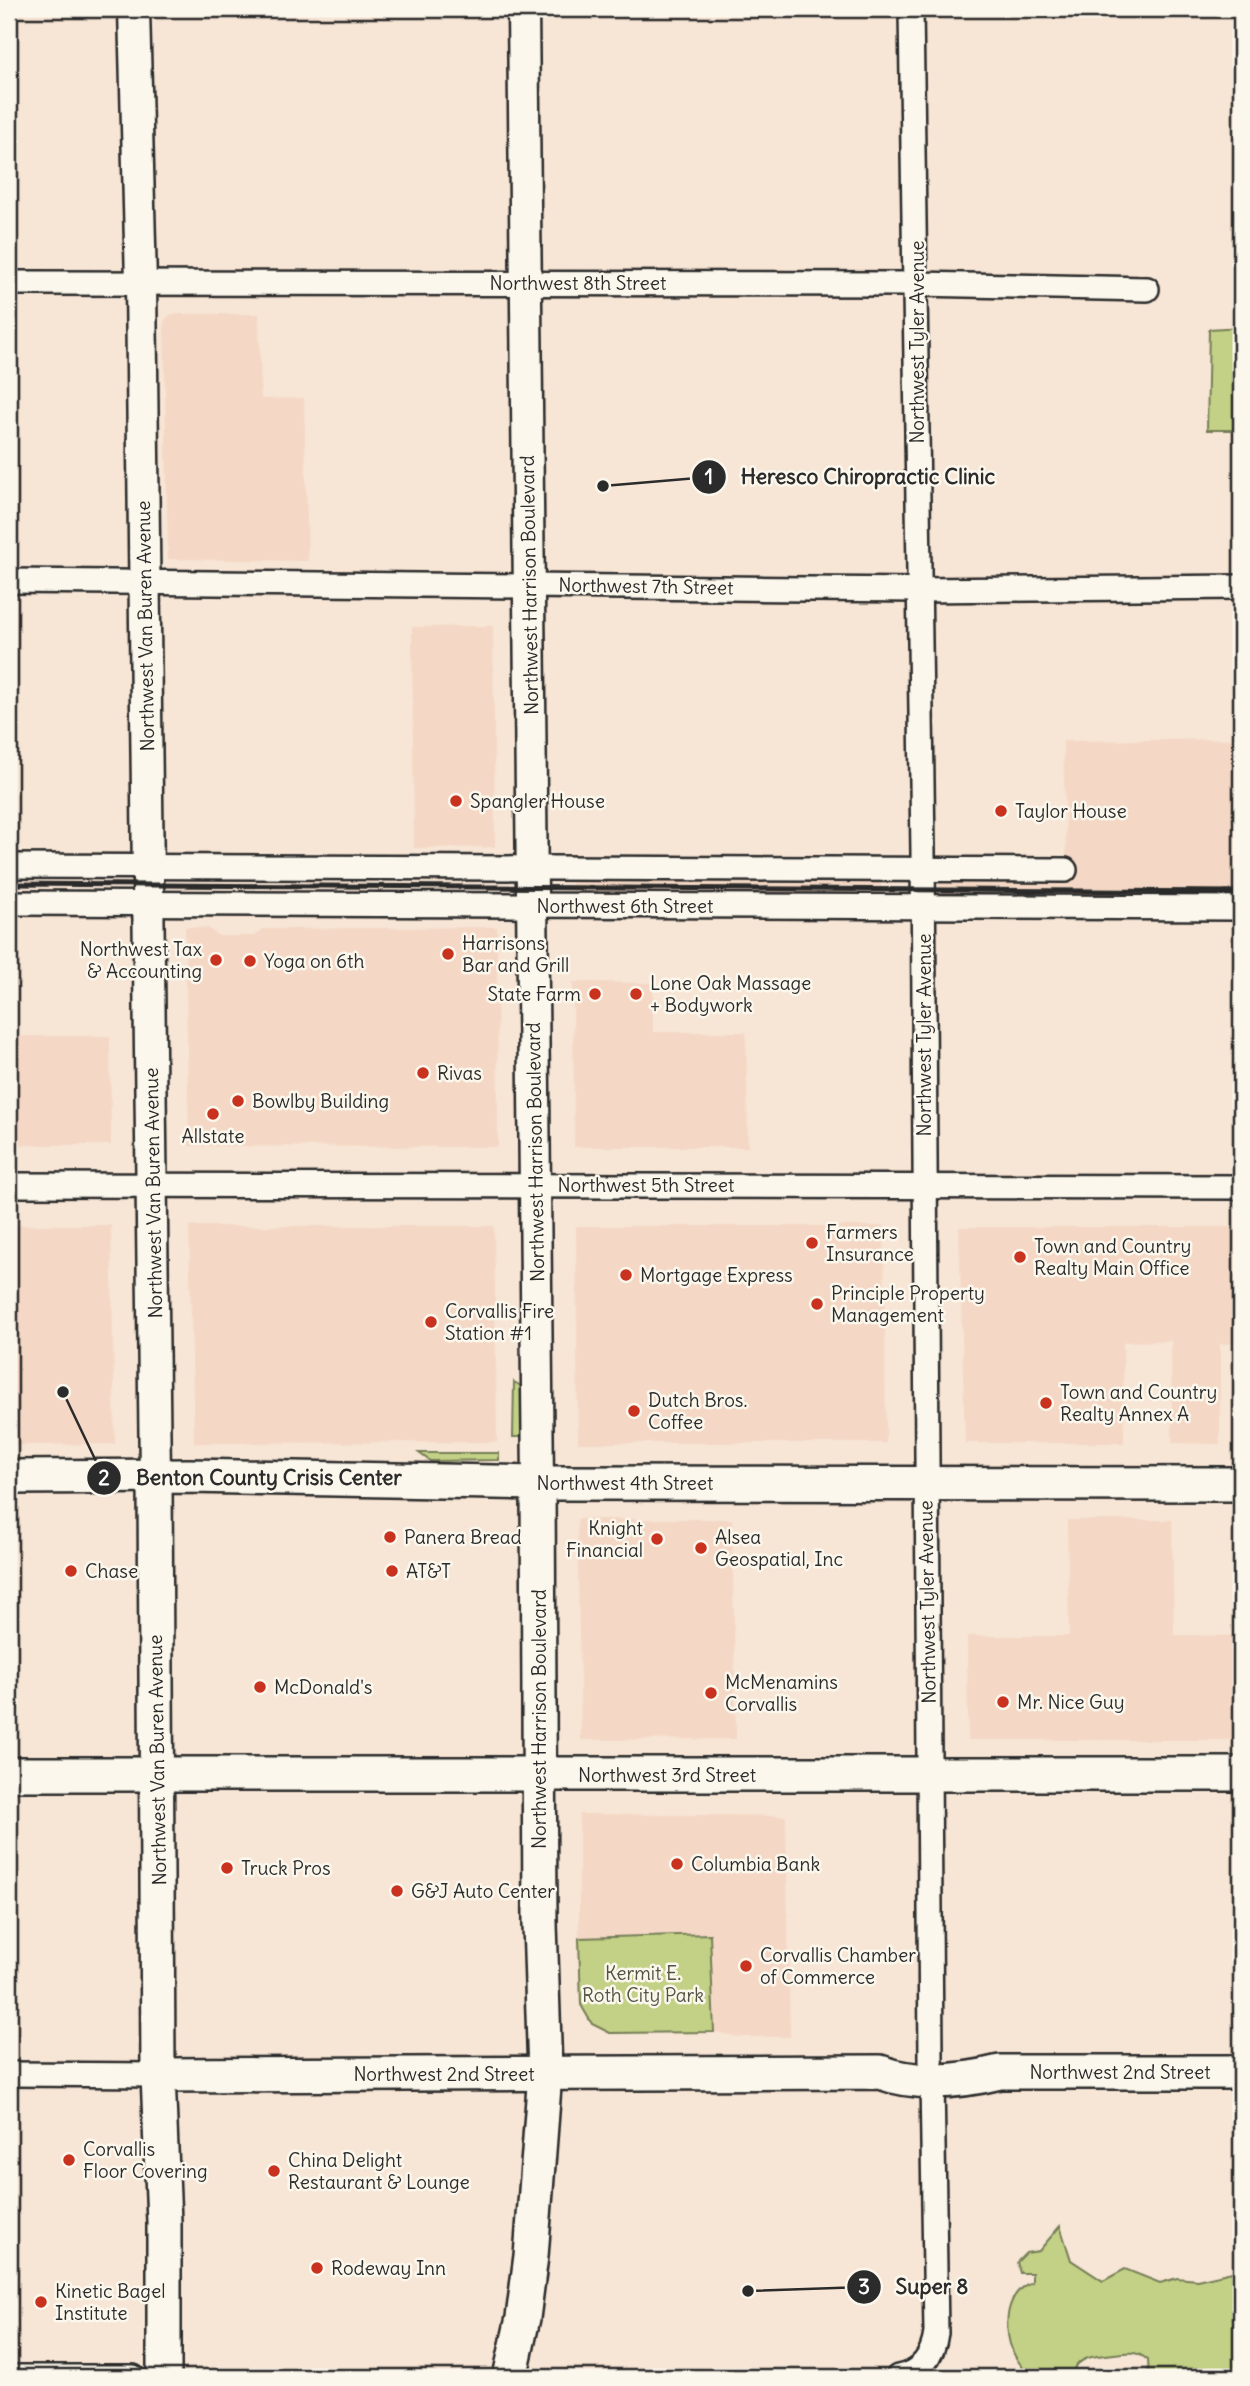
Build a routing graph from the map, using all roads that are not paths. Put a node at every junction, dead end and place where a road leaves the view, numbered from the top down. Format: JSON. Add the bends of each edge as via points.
{"nodes":[{"id":1,"x":134,"y":9,"type":"edge"},
{"id":2,"x":523,"y":9,"type":"edge"},
{"id":3,"x":911,"y":9,"type":"edge"},
{"id":4,"x":9,"y":283,"type":"edge"},
{"id":5,"x":141,"y":283,"type":"junction"},
{"id":6,"x":525,"y":283,"type":"junction"},
{"id":7,"x":917,"y":284,"type":"junction"},
{"id":8,"x":1147,"y":289,"type":"dead end"},
{"id":9,"x":9,"y":582,"type":"edge"},
{"id":10,"x":144,"y":582,"type":"junction"},
{"id":11,"x":529,"y":585,"type":"junction"},
{"id":12,"x":1241,"y":587,"type":"edge"},
{"id":13,"x":918,"y":590,"type":"junction"},
{"id":14,"x":149,"y":864,"type":"junction"},
{"id":15,"x":9,"y":866,"type":"edge"},
{"id":16,"x":532,"y":869,"type":"junction"},
{"id":17,"x":1065,"y":870,"type":"dead end"},
{"id":18,"x":923,"y":871,"type":"junction"},
{"id":19,"x":9,"y":903,"type":"edge"},
{"id":20,"x":149,"y":905,"type":"junction"},
{"id":21,"x":531,"y":905,"type":"junction"},
{"id":22,"x":923,"y":907,"type":"junction"},
{"id":23,"x":1241,"y":908,"type":"edge"},
{"id":24,"x":925,"y":1184,"type":"junction"},
{"id":25,"x":9,"y":1185,"type":"edge"},
{"id":26,"x":152,"y":1185,"type":"junction"},
{"id":27,"x":536,"y":1185,"type":"junction"},
{"id":28,"x":1241,"y":1187,"type":"edge"},
{"id":29,"x":9,"y":1477,"type":"edge"},
{"id":30,"x":155,"y":1477,"type":"junction"},
{"id":31,"x":538,"y":1483,"type":"junction"},
{"id":32,"x":925,"y":1484,"type":"junction"},
{"id":33,"x":1241,"y":1484,"type":"edge"},
{"id":34,"x":929,"y":1773,"type":"junction"},
{"id":35,"x":9,"y":1774,"type":"edge"},
{"id":36,"x":156,"y":1774,"type":"junction"},
{"id":37,"x":1241,"y":1774,"type":"edge"},
{"id":38,"x":539,"y":1776,"type":"junction"},
{"id":39,"x":932,"y":2071,"type":"junction"},
{"id":40,"x":1241,"y":2072,"type":"edge"},
{"id":41,"x":545,"y":2073,"type":"junction"},
{"id":42,"x":9,"y":2074,"type":"edge"},
{"id":43,"x":158,"y":2075,"type":"junction"},
{"id":44,"x":9,"y":2377,"type":"edge"},
{"id":45,"x":108,"y":2377,"type":"edge"},
{"id":46,"x":131,"y":2377,"type":"edge"},
{"id":47,"x":164,"y":2377,"type":"edge"},
{"id":48,"x":510,"y":2377,"type":"edge"},
{"id":49,"x":898,"y":2377,"type":"edge"}],
"edges":[{"from":1,"to":5,"type":"main road","name":"Northwest Van Buren Avenue"},
{"from":2,"to":6,"type":"main road","name":"Northwest Harrison Boulevard"},
{"from":3,"to":7,"type":"street","name":"Northwest Tyler Avenue"},
{"from":4,"to":5,"type":"street","name":"Northwest 8th Street"},
{"from":5,"to":6,"type":"street","name":"Northwest 8th Street"},
{"from":5,"to":10,"type":"main road","name":"Northwest Van Buren Avenue"},
{"from":6,"to":7,"type":"street","name":"Northwest 8th Street"},
{"from":6,"to":11,"type":"main road","name":"Northwest Harrison Boulevard"},
{"from":7,"to":8,"type":"street","name":"Northwest 8th Street"},
{"from":7,"to":13,"type":"street","name":"Northwest Tyler Avenue"},
{"from":9,"to":10,"type":"street","name":"Northwest 7th Street"},
{"from":10,"to":11,"type":"street","name":"Northwest 7th Street"},
{"from":10,"to":14,"type":"main road","name":"Northwest Van Buren Avenue"},
{"from":11,"to":13,"type":"street","name":"Northwest 7th Street"},
{"from":11,"to":16,"type":"main road","name":"Northwest Harrison Boulevard"},
{"from":12,"to":13,"type":"street","name":"Northwest 7th Street"},
{"from":13,"to":18,"type":"street","name":"Northwest Tyler Avenue"},
{"from":14,"to":15,"type":"street","name":"Northwest 6th Street"},
{"from":14,"to":16,"type":"street","name":"Northwest 6th Street"},
{"from":14,"to":20,"type":"main road","name":"Northwest Van Buren Avenue"},
{"from":16,"to":18,"type":"street","name":"Northwest 6th Street"},
{"from":16,"to":21,"type":"main road","name":"Northwest Harrison Boulevard"},
{"from":17,"to":18,"type":"street","name":"Northwest 6th Street"},
{"from":18,"to":22,"type":"street","name":"Northwest Tyler Avenue"},
{"from":19,"to":20,"type":"street","name":"Northwest 6th Street"},
{"from":20,"to":21,"type":"street","name":"Northwest 6th Street"},
{"from":20,"to":26,"type":"main road","name":"Northwest Van Buren Avenue"},
{"from":21,"to":22,"type":"street","name":"Northwest 6th Street"},
{"from":21,"to":27,"type":"main road","name":"Northwest Harrison Boulevard"},
{"from":22,"to":23,"type":"street","name":"Northwest 6th Street"},
{"from":22,"to":24,"type":"street","name":"Northwest Tyler Avenue"},
{"from":24,"to":27,"type":"street","name":"Northwest 5th Street"},
{"from":24,"to":28,"type":"street","name":"Northwest 5th Street"},
{"from":24,"to":32,"type":"street","name":"Northwest Tyler Avenue"},
{"from":25,"to":26,"type":"street","name":"Northwest 5th Street"},
{"from":26,"to":27,"type":"street","name":"Northwest 5th Street"},
{"from":26,"to":30,"type":"main road","name":"Northwest Van Buren Avenue"},
{"from":27,"to":31,"type":"main road","name":"Northwest Harrison Boulevard"},
{"from":29,"to":30,"type":"highway","name":"Northwest 4th Street"},
{"from":30,"to":31,"type":"highway","name":"Northwest 4th Street"},
{"from":30,"to":36,"type":"highway","name":"Northwest Van Buren Avenue"},
{"from":31,"to":32,"type":"highway","name":"Northwest 4th Street"},
{"from":31,"to":38,"type":"highway","name":"Northwest Harrison Boulevard"},
{"from":32,"to":33,"type":"highway","name":"Northwest 4th Street"},
{"from":32,"to":34,"type":"street","name":"Northwest Tyler Avenue"},
{"from":34,"to":37,"type":"highway","name":"Northwest 3rd Street"},
{"from":34,"to":38,"type":"highway","name":"Northwest 3rd Street"},
{"from":34,"to":39,"type":"street","name":"Northwest Tyler Avenue"},
{"from":35,"to":36,"type":"highway","name":"Northwest 3rd Street"},
{"from":36,"to":38,"type":"highway","name":"Northwest 3rd Street"},
{"from":36,"to":43,"type":"highway","name":"Northwest Van Buren Avenue"},
{"from":38,"to":41,"type":"highway","name":"Northwest Harrison Boulevard"},
{"from":39,"to":40,"type":"highway","name":"Northwest 2nd Street","via":[[968,2080],[1000,2072]]},
{"from":39,"to":41,"type":"highway","name":"Northwest 2nd Street","via":[[903,2080],[880,2072]]},
{"from":39,"to":49,"type":"street","name":"Northwest Tyler Avenue","via":[[936,2333],[926,2361]]},
{"from":41,"to":43,"type":"highway","name":"Northwest 2nd Street"},
{"from":41,"to":48,"type":"highway","name":"Northwest Harrison Boulevard","via":[[531,2256]]},
{"from":42,"to":43,"type":"street","name":"Northwest 2nd Street"},
{"from":43,"to":47,"type":"highway","name":"Northwest Van Buren Avenue"},
{"from":44,"to":45,"type":"street"},
{"from":45,"to":46,"type":"street"}]}
